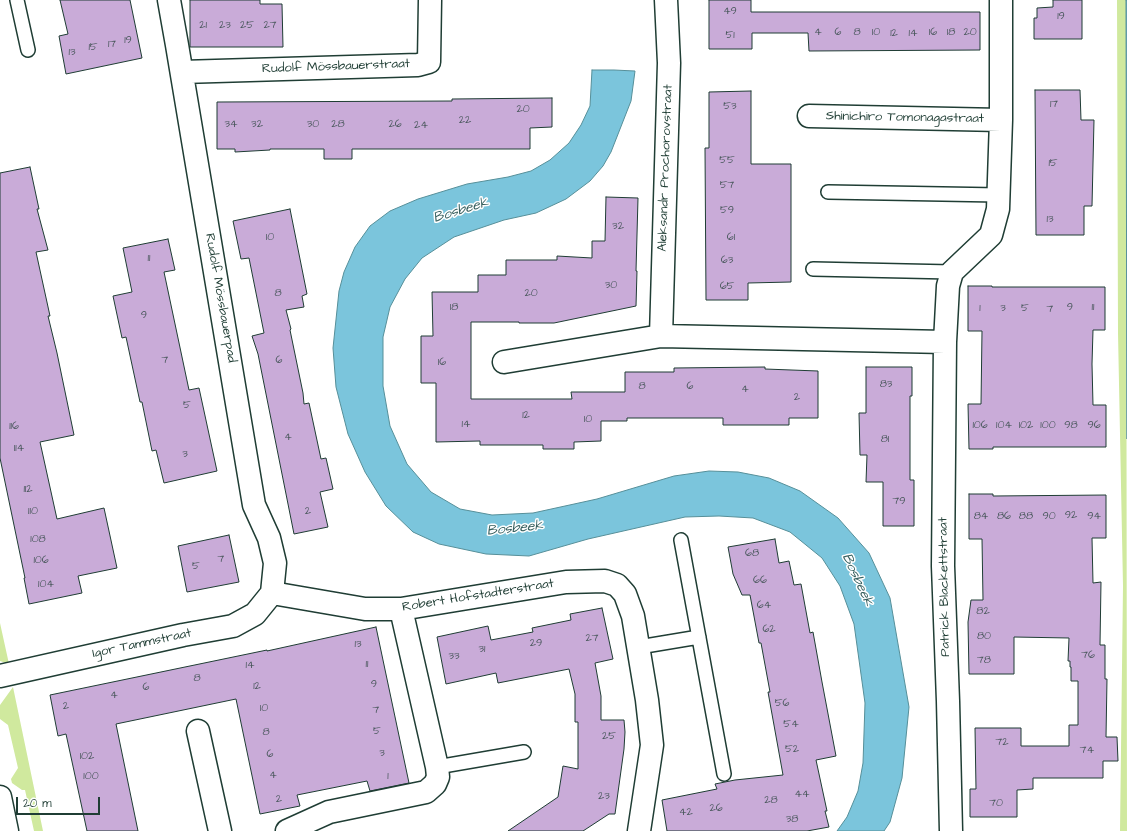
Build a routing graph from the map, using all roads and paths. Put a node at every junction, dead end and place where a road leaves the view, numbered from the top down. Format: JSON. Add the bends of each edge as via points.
{"nodes":[{"id":1,"x":17,"y":0,"type":"edge"},
{"id":2,"x":169,"y":0,"type":"edge"},
{"id":3,"x":430,"y":0,"type":"edge"},
{"id":4,"x":666,"y":0,"type":"edge"},
{"id":5,"x":1001,"y":0,"type":"edge"},
{"id":6,"x":28,"y":50,"type":"dead end"},
{"id":7,"x":182,"y":72,"type":"junction"},
{"id":8,"x":809,"y":116,"type":"dead end"},
{"id":9,"x":1001,"y":120,"type":"junction"},
{"id":10,"x":828,"y":192,"type":"dead end"},
{"id":11,"x":999,"y":195,"type":"junction"},
{"id":12,"x":813,"y":269,"type":"dead end"},
{"id":13,"x":952,"y":272,"type":"junction"},
{"id":14,"x":662,"y":336,"type":"junction"},
{"id":15,"x":945,"y":342,"type":"junction"},
{"id":16,"x":504,"y":362,"type":"dead end"},
{"id":17,"x":681,"y":540,"type":"dead end"},
{"id":18,"x":272,"y":593,"type":"junction"},
{"id":19,"x":402,"y":609,"type":"junction"},
{"id":20,"x":699,"y":637,"type":"junction"},
{"id":21,"x":639,"y":647,"type":"junction"},
{"id":22,"x":0,"y":676,"type":"edge"},
{"id":23,"x":198,"y":731,"type":"dead end"},
{"id":24,"x":524,"y":752,"type":"dead end"},
{"id":25,"x":437,"y":767,"type":"junction"},
{"id":26,"x":724,"y":774,"type":"dead end"},
{"id":27,"x":0,"y":796,"type":"edge"},
{"id":28,"x":7,"y":831,"type":"edge"},
{"id":29,"x":220,"y":831,"type":"edge"},
{"id":30,"x":287,"y":831,"type":"edge"},
{"id":31,"x":639,"y":831,"type":"edge"},
{"id":32,"x":951,"y":831,"type":"edge"}],
"edges":[{"from":1,"to":6,"type":"lane"},
{"from":2,"to":7,"type":"street","name":"Rudolf Mössbauerpad"},
{"from":3,"to":7,"type":"street","name":"Rudolf Mössbauerstraat","via":[[429,62],[418,65]]},
{"from":4,"to":14,"type":"street","name":"Aleksandr Prochorovstraat","via":[[669,63]]},
{"from":5,"to":9,"type":"street","name":"Shinichiro Tomonagastraat"},
{"from":7,"to":18,"type":"street","name":"Rudolf Mössbauerpad","via":[[254,505],[269,538],[275,563]]},
{"from":8,"to":9,"type":"street","name":"Shinichiro Tomonagastraat"},
{"from":9,"to":11,"type":"street","name":"Shinichiro Tomonagastraat"},
{"from":10,"to":11,"type":"lane"},
{"from":11,"to":13,"type":"street","name":"Shinichiro Tomonagastraat","via":[[991,235]]},
{"from":12,"to":13,"type":"lane"},
{"from":13,"to":15,"type":"street","via":[[948,286]]},
{"from":14,"to":15,"type":"street"},
{"from":14,"to":16,"type":"street"},
{"from":15,"to":32,"type":"street","name":"Patrick Blackettstraat","via":[[943,566]]},
{"from":17,"to":20,"type":"lane"},
{"from":18,"to":19,"type":"street","name":"Robert Hofstadterstraat","via":[[365,608]]},
{"from":18,"to":22,"type":"street","name":"Igor Tammstraat","via":[[255,614],[232,626]]},
{"from":19,"to":21,"type":"street","name":"Robert Hofstadterstraat","via":[[566,582],[605,581],[617,585],[625,594],[633,616]]},
{"from":19,"to":25,"type":"street"},
{"from":20,"to":21,"type":"lane"},
{"from":20,"to":26,"type":"lane"},
{"from":21,"to":31,"type":"street","name":"Robert Hofstadterstraat","via":[[652,745]]},
{"from":23,"to":29,"type":"street"},
{"from":24,"to":25,"type":"lane"},
{"from":25,"to":30,"type":"street","via":[[438,777],[435,784],[426,792],[329,812]]},
{"from":27,"to":28,"type":"street"}]}
